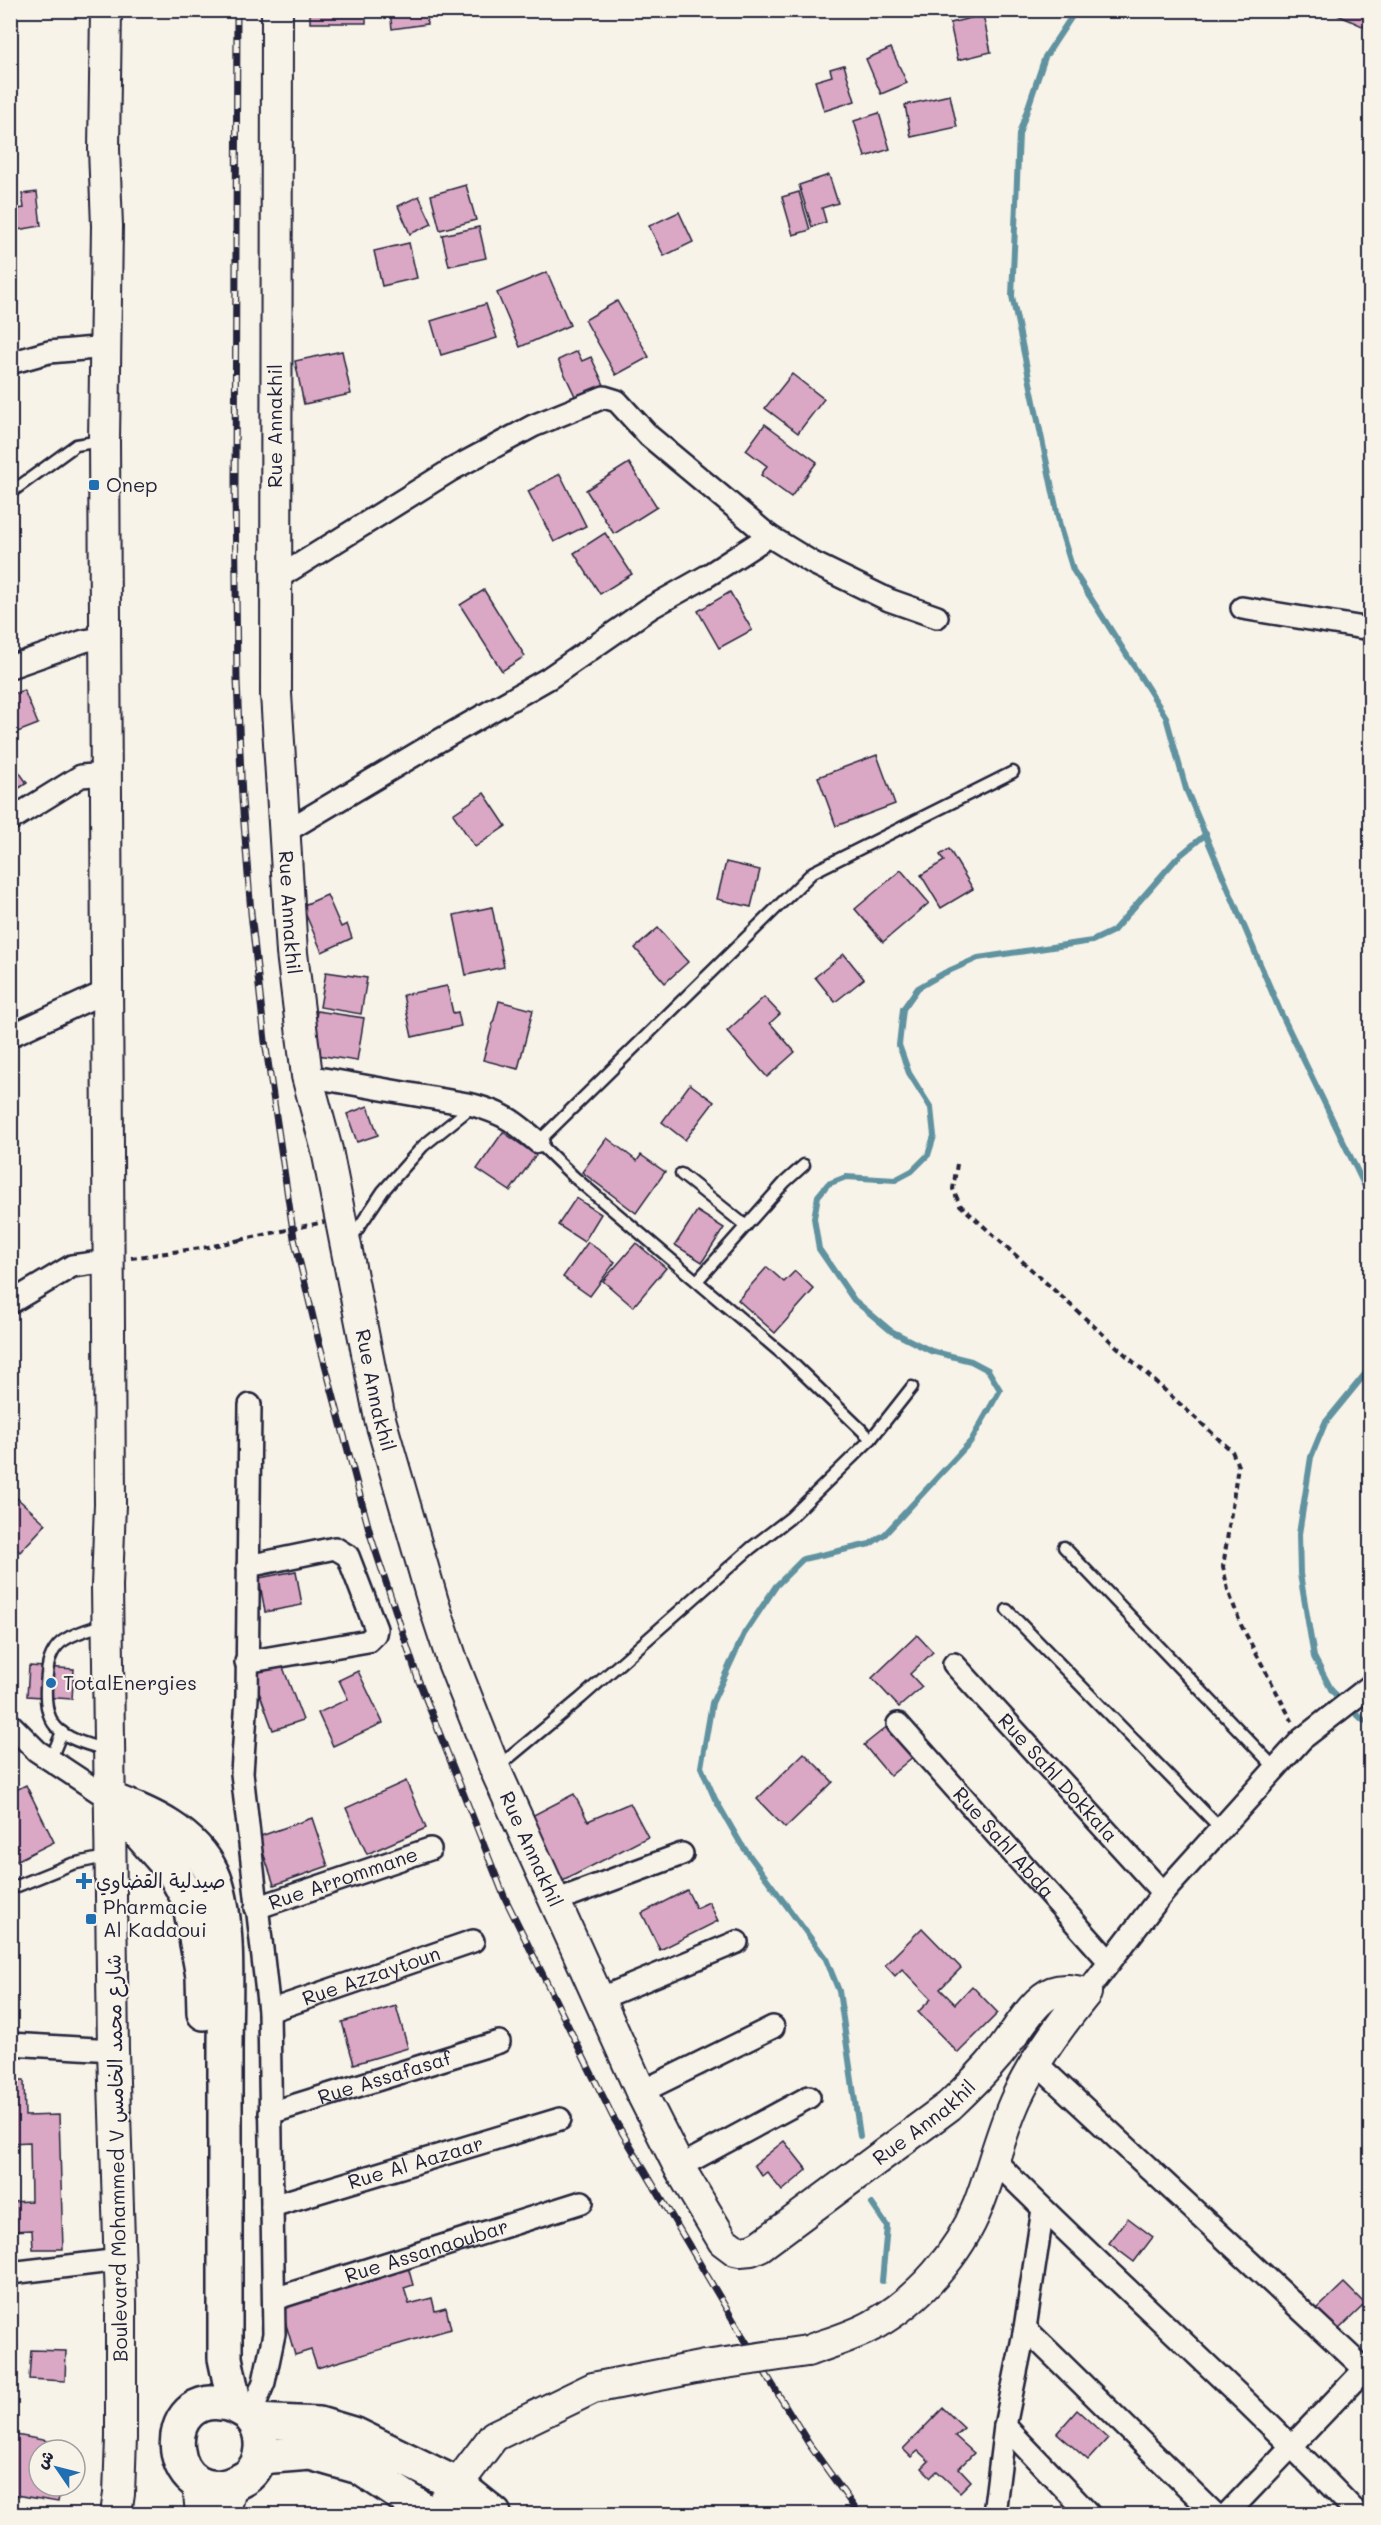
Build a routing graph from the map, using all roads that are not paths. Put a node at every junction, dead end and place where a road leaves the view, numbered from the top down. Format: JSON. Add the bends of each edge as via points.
{"nodes":[{"id":1,"x":106,"y":10,"type":"edge"},
{"id":2,"x":277,"y":10,"type":"edge"},
{"id":3,"x":107,"y":347,"type":"junction"},
{"id":4,"x":10,"y":363,"type":"edge"},
{"id":5,"x":104,"y":441,"type":"junction"},
{"id":6,"x":10,"y":493,"type":"edge"},
{"id":7,"x":769,"y":536,"type":"junction"},
{"id":8,"x":276,"y":579,"type":"junction"},
{"id":9,"x":1242,"y":608,"type":"dead end"},
{"id":10,"x":938,"y":617,"type":"dead end"},
{"id":11,"x":1371,"y":628,"type":"edge"},
{"id":12,"x":107,"y":637,"type":"junction"},
{"id":13,"x":10,"y":667,"type":"edge"},
{"id":14,"x":1013,"y":772,"type":"dead end"},
{"id":15,"x":107,"y":774,"type":"junction"},
{"id":16,"x":10,"y":820,"type":"edge"},
{"id":17,"x":284,"y":833,"type":"junction"},
{"id":18,"x":107,"y":991,"type":"junction"},
{"id":19,"x":10,"y":1036,"type":"edge"},
{"id":20,"x":307,"y":1076,"type":"junction"},
{"id":21,"x":473,"y":1105,"type":"junction"},
{"id":22,"x":538,"y":1142,"type":"junction"},
{"id":23,"x":804,"y":1165,"type":"dead end"},
{"id":24,"x":681,"y":1174,"type":"dead end"},
{"id":25,"x":746,"y":1226,"type":"junction"},
{"id":26,"x":345,"y":1250,"type":"junction"},
{"id":27,"x":109,"y":1261,"type":"junction"},
{"id":28,"x":697,"y":1281,"type":"junction"},
{"id":29,"x":10,"y":1303,"type":"edge"},
{"id":30,"x":912,"y":1387,"type":"dead end"},
{"id":31,"x":250,"y":1405,"type":"dead end"},
{"id":32,"x":871,"y":1439,"type":"junction"},
{"id":33,"x":1064,"y":1547,"type":"dead end"},
{"id":34,"x":248,"y":1566,"type":"junction"},
{"id":35,"x":1007,"y":1610,"type":"dead end"},
{"id":36,"x":108,"y":1623,"type":"junction"},
{"id":37,"x":246,"y":1662,"type":"junction"},
{"id":38,"x":954,"y":1664,"type":"dead end"},
{"id":39,"x":1368,"y":1688,"type":"edge"},
{"id":40,"x":10,"y":1724,"type":"edge"},
{"id":41,"x":898,"y":1724,"type":"dead end"},
{"id":42,"x":62,"y":1732,"type":"junction"},
{"id":43,"x":110,"y":1750,"type":"junction"},
{"id":44,"x":50,"y":1761,"type":"junction"},
{"id":45,"x":1275,"y":1768,"type":"junction"},
{"id":46,"x":495,"y":1769,"type":"junction"},
{"id":47,"x":111,"y":1800,"type":"junction"},
{"id":48,"x":1220,"y":1828,"type":"junction"},
{"id":49,"x":430,"y":1849,"type":"dead end"},
{"id":50,"x":682,"y":1854,"type":"dead end"},
{"id":51,"x":112,"y":1856,"type":"junction"},
{"id":52,"x":10,"y":1889,"type":"edge"},
{"id":53,"x":1163,"y":1893,"type":"junction"},
{"id":54,"x":555,"y":1901,"type":"junction"},
{"id":55,"x":256,"y":1908,"type":"junction"},
{"id":56,"x":473,"y":1941,"type":"dead end"},
{"id":57,"x":737,"y":1942,"type":"dead end"},
{"id":58,"x":1109,"y":1961,"type":"junction"},
{"id":59,"x":1086,"y":1993,"type":"junction"},
{"id":60,"x":599,"y":1999,"type":"junction"},
{"id":61,"x":269,"y":2011,"type":"junction"},
{"id":62,"x":773,"y":2027,"type":"dead end"},
{"id":63,"x":499,"y":2042,"type":"dead end"},
{"id":64,"x":10,"y":2044,"type":"edge"},
{"id":65,"x":113,"y":2050,"type":"junction"},
{"id":66,"x":1036,"y":2063,"type":"junction"},
{"id":67,"x":641,"y":2092,"type":"junction"},
{"id":68,"x":809,"y":2097,"type":"dead end"},
{"id":69,"x":270,"y":2113,"type":"junction"},
{"id":70,"x":560,"y":2119,"type":"dead end"},
{"id":71,"x":993,"y":2158,"type":"junction"},
{"id":72,"x":679,"y":2167,"type":"junction"},
{"id":73,"x":582,"y":2202,"type":"dead end"},
{"id":74,"x":272,"y":2206,"type":"junction"},
{"id":75,"x":1043,"y":2209,"type":"junction"},
{"id":76,"x":120,"y":2260,"type":"junction"},
{"id":77,"x":10,"y":2273,"type":"edge"},
{"id":78,"x":274,"y":2299,"type":"junction"},
{"id":79,"x":1025,"y":2328,"type":"junction"},
{"id":80,"x":1368,"y":2371,"type":"edge"},
{"id":81,"x":196,"y":2409,"type":"junction"},
{"id":82,"x":246,"y":2414,"type":"junction"},
{"id":83,"x":1005,"y":2426,"type":"junction"},
{"id":84,"x":1292,"y":2445,"type":"junction"},
{"id":85,"x":260,"y":2457,"type":"junction"},
{"id":86,"x":458,"y":2485,"type":"junction"},
{"id":87,"x":200,"y":2499,"type":"edge"},
{"id":88,"x":228,"y":2500,"type":"edge"},
{"id":89,"x":116,"y":2514,"type":"edge"},
{"id":90,"x":432,"y":2514,"type":"edge"},
{"id":91,"x":494,"y":2514,"type":"edge"},
{"id":92,"x":994,"y":2514,"type":"edge"},
{"id":93,"x":1089,"y":2514,"type":"edge"},
{"id":94,"x":1215,"y":2514,"type":"edge"},
{"id":95,"x":1227,"y":2514,"type":"edge"},
{"id":96,"x":1358,"y":2514,"type":"edge"}],
"edges":[{"from":1,"to":3,"type":"street","name":"Boulevard Mohammed V شارع محمد الخامس"},
{"from":2,"to":8,"type":"street","name":"Rue Annakhil"},
{"from":3,"to":4,"type":"street","via":[[49,352]]},
{"from":3,"to":5,"type":"street","name":"Boulevard Mohammed V شارع محمد الخامس"},
{"from":5,"to":6,"type":"lane","via":[[76,444]]},
{"from":5,"to":12,"type":"street","name":"Boulevard Mohammed V شارع محمد الخامس"},
{"from":7,"to":8,"type":"street","via":[[649,436],[616,400],[604,397],[533,426],[451,470]]},
{"from":7,"to":10,"type":"street","via":[[822,568],[889,600]]},
{"from":7,"to":17,"type":"street","via":[[650,608],[549,678]]},
{"from":8,"to":17,"type":"street","name":"Rue Annakhil","via":[[276,694]]},
{"from":9,"to":11,"type":"street"},
{"from":12,"to":13,"type":"street"},
{"from":12,"to":15,"type":"street","name":"Boulevard Mohammed V شارع محمد الخامس"},
{"from":14,"to":22,"type":"lane","via":[[813,872]]},
{"from":15,"to":16,"type":"street","via":[[81,776]]},
{"from":15,"to":18,"type":"street","name":"Boulevard Mohammed V شارع محمد الخامس"},
{"from":17,"to":20,"type":"street","name":"Rue Annakhil","via":[[292,952]]},
{"from":18,"to":19,"type":"street"},
{"from":18,"to":27,"type":"street","name":"Boulevard Mohammed V شارع محمد الخامس"},
{"from":20,"to":21,"type":"street"},
{"from":20,"to":26,"type":"street","name":"Rue Annakhil","via":[[327,1150]]},
{"from":21,"to":22,"type":"street","via":[[510,1118]]},
{"from":21,"to":26,"type":"lane","via":[[415,1155],[368,1212]]},
{"from":22,"to":28,"type":"lane"},
{"from":23,"to":25,"type":"lane"},
{"from":24,"to":25,"type":"lane"},
{"from":25,"to":28,"type":"lane"},
{"from":26,"to":46,"type":"street","name":"Rue Annakhil","via":[[380,1419],[452,1660]]},
{"from":27,"to":29,"type":"street","via":[[72,1266]]},
{"from":27,"to":36,"type":"street","name":"Boulevard Mohammed V شارع محمد الخامس"},
{"from":28,"to":32,"type":"lane","via":[[787,1358]]},
{"from":30,"to":32,"type":"lane"},
{"from":31,"to":34,"type":"street"},
{"from":32,"to":46,"type":"lane","via":[[790,1518]]},
{"from":33,"to":45,"type":"lane"},
{"from":34,"to":37,"type":"street"},
{"from":34,"to":37,"type":"street","via":[[340,1550],[348,1556],[376,1629],[368,1641]]},
{"from":35,"to":48,"type":"lane"},
{"from":36,"to":42,"type":"lane","via":[[64,1639],[48,1658],[44,1697],[47,1713]]},
{"from":36,"to":43,"type":"street","name":"Boulevard Mohammed V شارع محمد الخامس"},
{"from":37,"to":55,"type":"street","via":[[242,1773]]},
{"from":38,"to":53,"type":"street","name":"Rue Sahl Dokkala"},
{"from":39,"to":45,"type":"street","via":[[1302,1739]]},
{"from":40,"to":44,"type":"street"},
{"from":41,"to":58,"type":"street","name":"Rue Sahl Abda"},
{"from":42,"to":43,"type":"lane","via":[[73,1741]]},
{"from":42,"to":44,"type":"lane"},
{"from":43,"to":47,"type":"street","name":"Boulevard Mohammed V شارع محمد الخامس"},
{"from":44,"to":47,"type":"street"},
{"from":45,"to":48,"type":"street"},
{"from":46,"to":54,"type":"street","name":"Rue Annakhil"},
{"from":47,"to":51,"type":"street","name":"Boulevard Mohammed V شارع محمد الخامس"},
{"from":47,"to":81,"type":"main road","via":[[173,1871],[189,1900],[203,1976],[206,2360]]},
{"from":47,"to":82,"type":"main road","via":[[174,1829],[193,1845],[212,1872],[221,1900],[225,1981],[225,2358]]},
{"from":48,"to":53,"type":"street"},
{"from":49,"to":55,"type":"street","name":"Rue Arrommane"},
{"from":50,"to":54,"type":"street"},
{"from":51,"to":52,"type":"lane","via":[[72,1864]]},
{"from":51,"to":65,"type":"street","name":"Boulevard Mohammed V شارع محمد الخامس"},
{"from":53,"to":58,"type":"street"},
{"from":54,"to":60,"type":"street","name":"Rue Annakhil"},
{"from":55,"to":61,"type":"street"},
{"from":56,"to":61,"type":"street","name":"Rue Azzaytoun"},
{"from":57,"to":60,"type":"street"},
{"from":58,"to":59,"type":"street"},
{"from":59,"to":66,"type":"street"},
{"from":59,"to":72,"type":"street","name":"Rue Annakhil","via":[[1067,1990],[1046,1996],[1001,2053],[949,2106],[751,2250],[735,2250],[723,2241]]},
{"from":60,"to":67,"type":"street","name":"Rue Annakhil"},
{"from":61,"to":69,"type":"street"},
{"from":62,"to":67,"type":"street"},
{"from":63,"to":69,"type":"street","name":"Rue Assafasaf"},
{"from":64,"to":65,"type":"street"},
{"from":65,"to":76,"type":"street","name":"Boulevard Mohammed V شارع محمد الخامس"},
{"from":66,"to":71,"type":"street","via":[[1017,2097]]},
{"from":66,"to":80,"type":"street"},
{"from":67,"to":72,"type":"street","name":"Rue Annakhil"},
{"from":68,"to":72,"type":"street"},
{"from":69,"to":74,"type":"street"},
{"from":70,"to":74,"type":"street","name":"Rue Al Aazaar"},
{"from":71,"to":75,"type":"street"},
{"from":71,"to":86,"type":"street","bridge":true,"via":[[972,2219],[952,2252],[924,2285],[874,2325],[807,2351],[593,2388],[494,2436]]},
{"from":73,"to":78,"type":"street","name":"Rue Assanaoubar"},
{"from":74,"to":78,"type":"street"},
{"from":75,"to":79,"type":"street"},
{"from":75,"to":84,"type":"street"},
{"from":76,"to":77,"type":"street"},
{"from":76,"to":89,"type":"street","name":"Boulevard Mohammed V شارع محمد الخامس","via":[[121,2438]]},
{"from":78,"to":82,"type":"street","via":[[274,2334],[264,2382]]},
{"from":79,"to":83,"type":"street"},
{"from":79,"to":94,"type":"street"},
{"from":80,"to":84,"type":"street"},
{"from":81,"to":82,"type":"main road","via":[[215,2402]]},
{"from":81,"to":87,"type":"main road","via":[[180,2428],[176,2440],[181,2465]]},
{"from":82,"to":85,"type":"main road","via":[[258,2428]]},
{"from":82,"to":86,"type":"main road","via":[[319,2424],[356,2435]]},
{"from":83,"to":92,"type":"street"},
{"from":83,"to":93,"type":"street"},
{"from":84,"to":95,"type":"street"},
{"from":84,"to":96,"type":"street"},
{"from":85,"to":88,"type":"main road"},
{"from":85,"to":90,"type":"main road","via":[[310,2453],[359,2467]]},
{"from":86,"to":90,"type":"street"},
{"from":86,"to":91,"type":"main road"},
{"from":87,"to":88,"type":"main road","via":[[215,2488]]}]}
